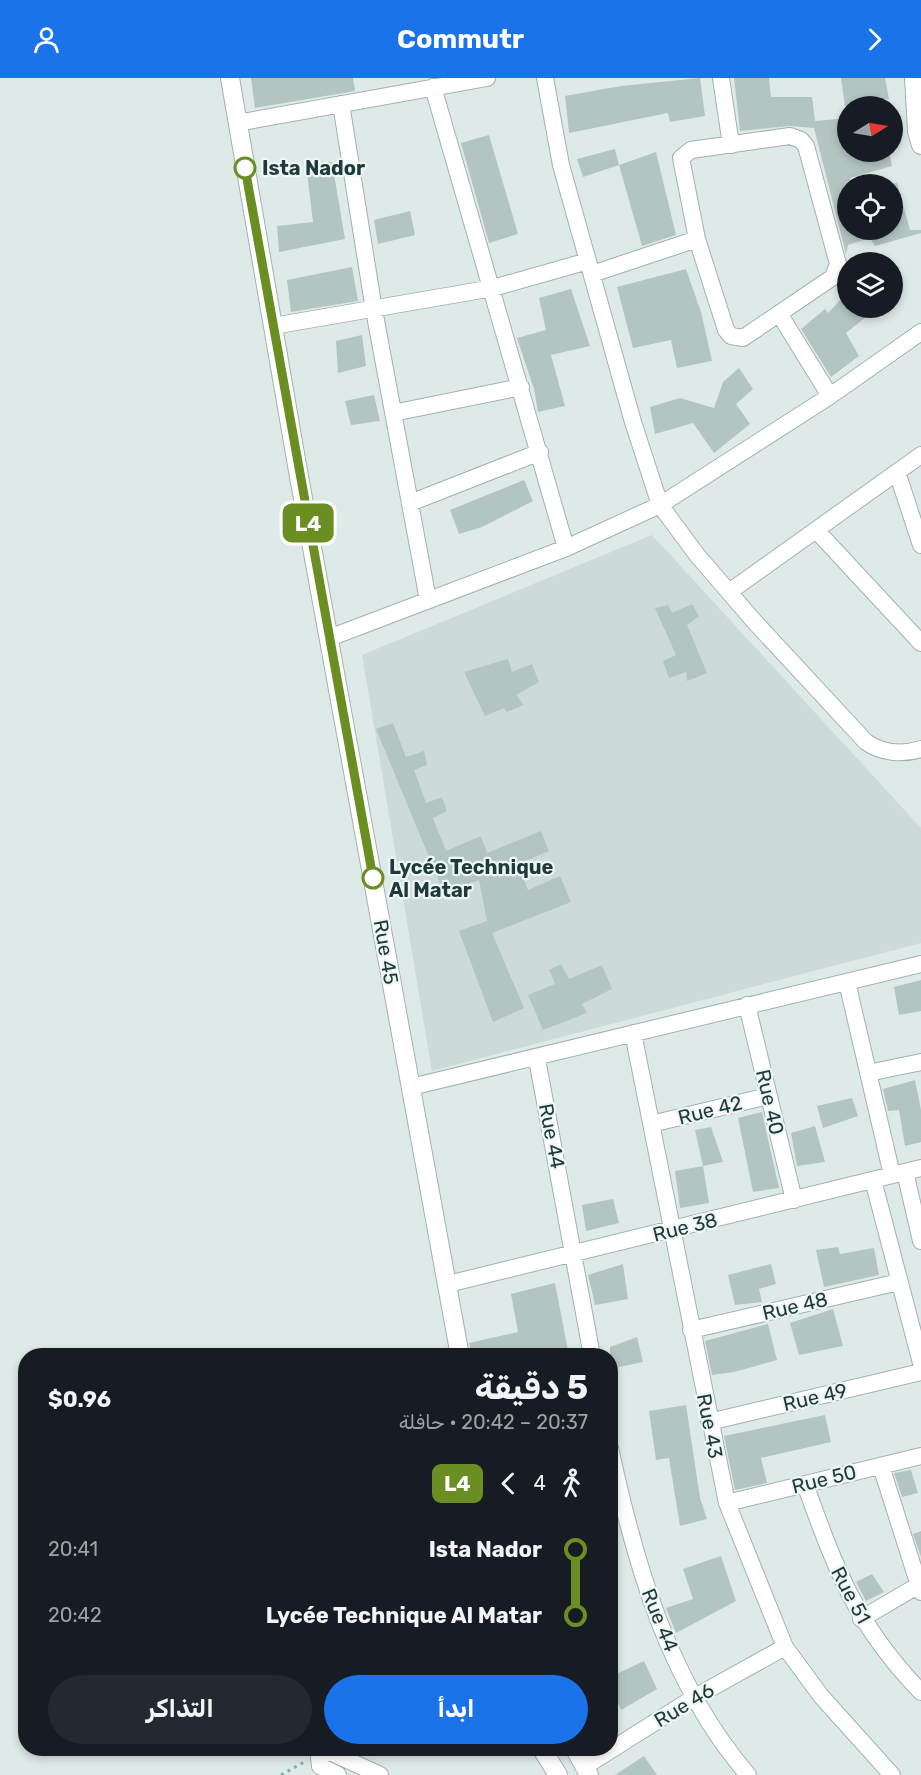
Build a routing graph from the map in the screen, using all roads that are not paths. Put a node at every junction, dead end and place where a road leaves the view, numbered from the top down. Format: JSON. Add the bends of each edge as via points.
{"nodes":[{"id":1,"x":230,"y":78,"type":"edge"},
{"id":2,"x":487,"y":78,"type":"edge"},
{"id":3,"x":545,"y":78,"type":"edge"},
{"id":4,"x":721,"y":78,"type":"edge"},
{"id":5,"x":914,"y":78,"type":"edge"},
{"id":6,"x":433,"y":87,"type":"junction"},
{"id":7,"x":341,"y":104,"type":"junction"},
{"id":8,"x":237,"y":123,"type":"junction"},
{"id":9,"x":921,"y":144,"type":"edge"},
{"id":10,"x":731,"y":145,"type":"junction"},
{"id":11,"x":697,"y":239,"type":"junction"},
{"id":12,"x":590,"y":267,"type":"junction"},
{"id":13,"x":492,"y":288,"type":"junction"},
{"id":14,"x":374,"y":310,"type":"junction"},
{"id":15,"x":780,"y":315,"type":"junction"},
{"id":16,"x":273,"y":326,"type":"junction"},
{"id":17,"x":921,"y":332,"type":"edge"},
{"id":18,"x":521,"y":387,"type":"junction"},
{"id":19,"x":830,"y":396,"type":"junction"},
{"id":20,"x":393,"y":413,"type":"junction"},
{"id":21,"x":540,"y":452,"type":"junction"},
{"id":22,"x":921,"y":455,"type":"edge"},
{"id":23,"x":897,"y":472,"type":"junction"},
{"id":24,"x":410,"y":503,"type":"junction"},
{"id":25,"x":660,"y":505,"type":"junction"},
{"id":26,"x":816,"y":530,"type":"junction"},
{"id":27,"x":921,"y":545,"type":"edge"},
{"id":28,"x":566,"y":548,"type":"junction"},
{"id":29,"x":729,"y":592,"type":"junction"},
{"id":30,"x":428,"y":600,"type":"junction"},
{"id":31,"x":329,"y":638,"type":"junction"},
{"id":32,"x":921,"y":643,"type":"edge"},
{"id":33,"x":921,"y":749,"type":"edge"},
{"id":34,"x":921,"y":964,"type":"edge"},
{"id":35,"x":847,"y":982,"type":"junction"},
{"id":36,"x":747,"y":1005,"type":"junction"},
{"id":37,"x":633,"y":1033,"type":"junction"},
{"id":38,"x":537,"y":1059,"type":"junction"},
{"id":39,"x":921,"y":1062,"type":"edge"},
{"id":40,"x":868,"y":1073,"type":"junction"},
{"id":41,"x":411,"y":1088,"type":"junction"},
{"id":42,"x":768,"y":1096,"type":"junction"},
{"id":43,"x":651,"y":1124,"type":"junction"},
{"id":44,"x":906,"y":1172,"type":"edge"},
{"id":45,"x":873,"y":1180,"type":"junction"},
{"id":46,"x":794,"y":1200,"type":"junction"},
{"id":47,"x":672,"y":1230,"type":"junction"},
{"id":48,"x":921,"y":1241,"type":"edge"},
{"id":49,"x":574,"y":1253,"type":"junction"},
{"id":50,"x":899,"y":1282,"type":"junction"},
{"id":51,"x":448,"y":1284,"type":"junction"},
{"id":52,"x":692,"y":1330,"type":"junction"},
{"id":53,"x":459,"y":1348,"type":"edge"},
{"id":54,"x":591,"y":1348,"type":"edge"},
{"id":55,"x":921,"y":1363,"type":"edge"},
{"id":56,"x":921,"y":1372,"type":"edge"},
{"id":57,"x":709,"y":1422,"type":"junction"},
{"id":58,"x":921,"y":1456,"type":"edge"},
{"id":59,"x":881,"y":1466,"type":"junction"},
{"id":60,"x":618,"y":1483,"type":"edge"},
{"id":61,"x":805,"y":1484,"type":"junction"},
{"id":62,"x":727,"y":1503,"type":"junction"},
{"id":63,"x":920,"y":1588,"type":"edge"},
{"id":64,"x":861,"y":1619,"type":"junction"},
{"id":65,"x":785,"y":1647,"type":"junction"},
{"id":66,"x":918,"y":1682,"type":"edge"},
{"id":67,"x":695,"y":1697,"type":"junction"},
{"id":68,"x":618,"y":1750,"type":"edge"},
{"id":69,"x":322,"y":1756,"type":"edge"},
{"id":70,"x":339,"y":1756,"type":"edge"},
{"id":71,"x":546,"y":1756,"type":"edge"},
{"id":72,"x":579,"y":1756,"type":"edge"},
{"id":73,"x":609,"y":1756,"type":"edge"},
{"id":74,"x":587,"y":1771,"type":"edge"},
{"id":75,"x":338,"y":1775,"type":"edge"},
{"id":76,"x":380,"y":1775,"type":"edge"},
{"id":77,"x":558,"y":1775,"type":"edge"},
{"id":78,"x":748,"y":1775,"type":"edge"},
{"id":79,"x":892,"y":1775,"type":"edge"}],
"edges":[{"from":1,"to":8,"type":"street","name":"Rue 45"},
{"from":2,"to":6,"type":"street"},
{"from":3,"to":12,"type":"street","via":[[561,165]]},
{"from":4,"to":10,"type":"street"},
{"from":5,"to":9,"type":"street"},
{"from":6,"to":7,"type":"street"},
{"from":6,"to":13,"type":"street"},
{"from":7,"to":8,"type":"street"},
{"from":7,"to":14,"type":"street"},
{"from":8,"to":16,"type":"street","name":"Rue 45"},
{"from":10,"to":11,"type":"street","via":[[691,150],[681,158]]},
{"from":10,"to":15,"type":"street","via":[[790,136],[806,146],[838,272]]},
{"from":11,"to":12,"type":"street"},
{"from":11,"to":15,"type":"street","via":[[731,336],[743,338]]},
{"from":12,"to":13,"type":"street"},
{"from":12,"to":25,"type":"street"},
{"from":13,"to":14,"type":"street"},
{"from":13,"to":18,"type":"street"},
{"from":14,"to":16,"type":"street"},
{"from":14,"to":20,"type":"street"},
{"from":15,"to":19,"type":"street"},
{"from":16,"to":31,"type":"street","name":"Rue 45"},
{"from":17,"to":19,"type":"street"},
{"from":18,"to":20,"type":"street"},
{"from":18,"to":21,"type":"street"},
{"from":19,"to":25,"type":"street"},
{"from":20,"to":24,"type":"street"},
{"from":21,"to":24,"type":"street"},
{"from":21,"to":28,"type":"street"},
{"from":22,"to":23,"type":"street"},
{"from":23,"to":26,"type":"street"},
{"from":23,"to":27,"type":"street"},
{"from":24,"to":30,"type":"street"},
{"from":25,"to":28,"type":"street"},
{"from":25,"to":29,"type":"street"},
{"from":26,"to":29,"type":"street"},
{"from":26,"to":32,"type":"street"},
{"from":28,"to":30,"type":"street"},
{"from":29,"to":33,"type":"street","via":[[866,742],[889,752]]},
{"from":30,"to":31,"type":"street"},
{"from":31,"to":41,"type":"street","name":"Rue 45"},
{"from":34,"to":35,"type":"street"},
{"from":35,"to":36,"type":"street"},
{"from":35,"to":40,"type":"street"},
{"from":36,"to":37,"type":"street"},
{"from":36,"to":42,"type":"street","name":"Rue 40"},
{"from":37,"to":38,"type":"street"},
{"from":37,"to":43,"type":"street","name":"Rue 43"},
{"from":38,"to":41,"type":"street"},
{"from":38,"to":49,"type":"street","name":"Rue 44"},
{"from":39,"to":40,"type":"street"},
{"from":40,"to":44,"type":"street"},
{"from":41,"to":51,"type":"street","name":"Rue 45"},
{"from":42,"to":43,"type":"street","name":"Rue 42"},
{"from":42,"to":46,"type":"street","name":"Rue 40"},
{"from":43,"to":47,"type":"street","name":"Rue 43"},
{"from":44,"to":45,"type":"street","name":"Rue 38"},
{"from":44,"to":48,"type":"street"},
{"from":45,"to":46,"type":"street","name":"Rue 38"},
{"from":45,"to":50,"type":"street"},
{"from":46,"to":47,"type":"street","name":"Rue 38"},
{"from":47,"to":49,"type":"street","name":"Rue 38"},
{"from":47,"to":52,"type":"street","name":"Rue 43"},
{"from":49,"to":51,"type":"street","name":"Rue 38"},
{"from":49,"to":54,"type":"street","name":"Rue 44"},
{"from":50,"to":52,"type":"street","name":"Rue 48"},
{"from":50,"to":55,"type":"street"},
{"from":51,"to":53,"type":"street","name":"Rue 45"},
{"from":52,"to":57,"type":"street","name":"Rue 43"},
{"from":56,"to":57,"type":"street","name":"Rue 49"},
{"from":57,"to":62,"type":"street","name":"Rue 43"},
{"from":58,"to":59,"type":"street","name":"Rue 50"},
{"from":59,"to":61,"type":"street","name":"Rue 50"},
{"from":59,"to":63,"type":"street"},
{"from":60,"to":67,"type":"street","name":"Rue 44","via":[[644,1580],[666,1639]]},
{"from":61,"to":62,"type":"street","name":"Rue 50"},
{"from":61,"to":64,"type":"street","name":"Rue 51","via":[[837,1570]]},
{"from":62,"to":65,"type":"street","name":"Rue 43"},
{"from":63,"to":64,"type":"street"},
{"from":64,"to":66,"type":"street","name":"Rue 51"},
{"from":65,"to":67,"type":"street","name":"Rue 46"},
{"from":65,"to":79,"type":"street","name":"Rue 43","via":[[821,1696]]},
{"from":67,"to":68,"type":"street","name":"Rue 46"},
{"from":67,"to":78,"type":"street","name":"Rue 44"},
{"from":69,"to":75,"type":"street","via":[[320,1766]]},
{"from":70,"to":76,"type":"street"},
{"from":71,"to":77,"type":"street"},
{"from":72,"to":74,"type":"street"},
{"from":73,"to":74,"type":"street","name":"Rue 46"}]}
